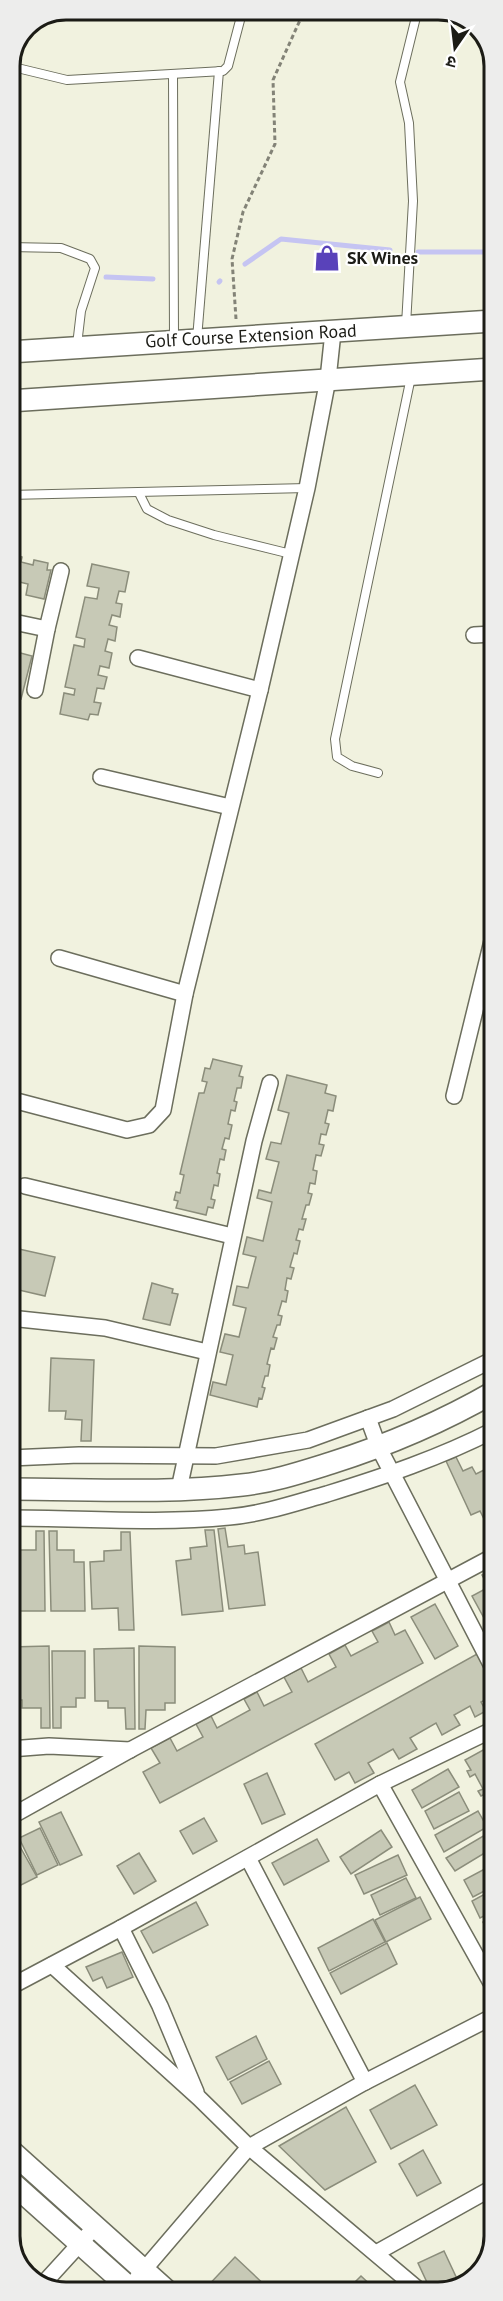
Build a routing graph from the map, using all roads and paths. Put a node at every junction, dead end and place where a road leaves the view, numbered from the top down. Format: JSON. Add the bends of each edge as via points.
{"nodes":[{"id":1,"x":240,"y":20,"type":"edge"},
{"id":2,"x":300,"y":20,"type":"edge"},
{"id":3,"x":415,"y":20,"type":"edge"},
{"id":4,"x":20,"y":69,"type":"edge"},
{"id":5,"x":219,"y":71,"type":"junction"},
{"id":6,"x":174,"y":75,"type":"junction"},
{"id":7,"x":20,"y":247,"type":"edge"},
{"id":8,"x":484,"y":322,"type":"edge"},
{"id":9,"x":406,"y":327,"type":"junction"},
{"id":10,"x":333,"y":332,"type":"junction"},
{"id":11,"x":238,"y":339,"type":"junction"},
{"id":12,"x":174,"y":340,"type":"junction"},
{"id":13,"x":197,"y":341,"type":"junction"},
{"id":14,"x":76,"y":347,"type":"junction"},
{"id":15,"x":20,"y":351,"type":"edge"},
{"id":16,"x":484,"y":370,"type":"edge"},
{"id":17,"x":412,"y":375,"type":"junction"},
{"id":18,"x":328,"y":379,"type":"junction"},
{"id":19,"x":20,"y":400,"type":"edge"},
{"id":20,"x":307,"y":488,"type":"junction"},
{"id":21,"x":139,"y":493,"type":"junction"},
{"id":22,"x":20,"y":495,"type":"edge"},
{"id":23,"x":291,"y":554,"type":"junction"},
{"id":24,"x":61,"y":571,"type":"dead end"},
{"id":25,"x":20,"y":623,"type":"edge"},
{"id":26,"x":47,"y":629,"type":"junction"},
{"id":27,"x":484,"y":634,"type":"edge"},
{"id":28,"x":474,"y":635,"type":"dead end"},
{"id":29,"x":138,"y":658,"type":"dead end"},
{"id":30,"x":35,"y":690,"type":"dead end"},
{"id":31,"x":260,"y":690,"type":"junction"},
{"id":32,"x":378,"y":773,"type":"dead end"},
{"id":33,"x":101,"y":777,"type":"dead end"},
{"id":34,"x":230,"y":807,"type":"junction"},
{"id":35,"x":59,"y":958,"type":"dead end"},
{"id":36,"x":484,"y":974,"type":"edge"},
{"id":37,"x":185,"y":994,"type":"junction"},
{"id":38,"x":270,"y":1083,"type":"dead end"},
{"id":39,"x":454,"y":1096,"type":"dead end"},
{"id":40,"x":20,"y":1101,"type":"edge"},
{"id":41,"x":25,"y":1186,"type":"dead end"},
{"id":42,"x":232,"y":1236,"type":"junction"},
{"id":43,"x":20,"y":1319,"type":"edge"},
{"id":44,"x":207,"y":1352,"type":"junction"},
{"id":45,"x":484,"y":1364,"type":"edge"},
{"id":46,"x":484,"y":1398,"type":"edge"},
{"id":47,"x":368,"y":1418,"type":"junction"},
{"id":48,"x":484,"y":1435,"type":"edge"},
{"id":49,"x":379,"y":1448,"type":"junction"},
{"id":50,"x":186,"y":1454,"type":"junction"},
{"id":51,"x":20,"y":1458,"type":"edge"},
{"id":52,"x":393,"y":1473,"type":"junction"},
{"id":53,"x":20,"y":1489,"type":"edge"},
{"id":54,"x":179,"y":1489,"type":"junction"},
{"id":55,"x":20,"y":1518,"type":"edge"},
{"id":56,"x":484,"y":1561,"type":"edge"},
{"id":57,"x":449,"y":1580,"type":"junction"},
{"id":58,"x":484,"y":1650,"type":"edge"},
{"id":59,"x":484,"y":1734,"type":"edge"},
{"id":60,"x":20,"y":1748,"type":"edge"},
{"id":61,"x":130,"y":1750,"type":"junction"},
{"id":62,"x":380,"y":1784,"type":"junction"},
{"id":63,"x":20,"y":1811,"type":"edge"},
{"id":64,"x":248,"y":1858,"type":"junction"},
{"id":65,"x":121,"y":1928,"type":"junction"},
{"id":66,"x":51,"y":1965,"type":"junction"},
{"id":67,"x":484,"y":1970,"type":"edge"},
{"id":68,"x":20,"y":1982,"type":"edge"},
{"id":69,"x":484,"y":2021,"type":"edge"},
{"id":70,"x":365,"y":2082,"type":"junction"},
{"id":71,"x":199,"y":2098,"type":"junction"},
{"id":72,"x":249,"y":2147,"type":"junction"},
{"id":73,"x":20,"y":2159,"type":"edge"},
{"id":74,"x":20,"y":2190,"type":"edge"},
{"id":75,"x":484,"y":2193,"type":"edge"},
{"id":76,"x":95,"y":2227,"type":"junction"},
{"id":77,"x":80,"y":2244,"type":"junction"},
{"id":78,"x":376,"y":2253,"type":"junction"},
{"id":79,"x":144,"y":2271,"type":"junction"},
{"id":80,"x":48,"y":2278,"type":"edge"},
{"id":81,"x":121,"y":2281,"type":"edge"},
{"id":82,"x":137,"y":2281,"type":"edge"},
{"id":83,"x":156,"y":2281,"type":"edge"},
{"id":84,"x":409,"y":2282,"type":"edge"}],
"edges":[{"from":1,"to":5,"type":"lane","via":[[228,66]]},
{"from":2,"to":11,"type":"path","via":[[273,80],[275,144],[243,212],[232,259]]},
{"from":3,"to":9,"type":"lane","via":[[400,82],[409,123],[413,201]]},
{"from":4,"to":6,"type":"lane","via":[[67,80]]},
{"from":5,"to":6,"type":"lane"},
{"from":5,"to":13,"type":"lane"},
{"from":6,"to":12,"type":"lane"},
{"from":7,"to":14,"type":"lane","via":[[61,248],[90,259],[95,268],[81,311]]},
{"from":8,"to":9,"type":"main road","name":"Golf Course Extension Road"},
{"from":9,"to":10,"type":"main road","name":"Golf Course Extension Road"},
{"from":10,"to":11,"type":"main road","name":"Golf Course Extension Road"},
{"from":10,"to":18,"type":"street"},
{"from":11,"to":13,"type":"main road","name":"Golf Course Extension Road"},
{"from":12,"to":13,"type":"main road","name":"Golf Course Extension Road"},
{"from":12,"to":14,"type":"main road","name":"Golf Course Extension Road"},
{"from":14,"to":15,"type":"main road","name":"Golf Course Extension Road"},
{"from":16,"to":17,"type":"main road"},
{"from":17,"to":18,"type":"main road"},
{"from":17,"to":32,"type":"lane","via":[[335,739],[337,757]]},
{"from":18,"to":19,"type":"main road"},
{"from":18,"to":20,"type":"street"},
{"from":20,"to":21,"type":"lane"},
{"from":20,"to":23,"type":"street"},
{"from":21,"to":22,"type":"lane"},
{"from":21,"to":23,"type":"lane","via":[[147,509],[168,520]]},
{"from":23,"to":31,"type":"street"},
{"from":24,"to":26,"type":"street"},
{"from":25,"to":26,"type":"street"},
{"from":26,"to":30,"type":"street"},
{"from":27,"to":28,"type":"street"},
{"from":29,"to":31,"type":"street"},
{"from":31,"to":34,"type":"street"},
{"from":33,"to":34,"type":"street"},
{"from":34,"to":37,"type":"street"},
{"from":35,"to":37,"type":"street"},
{"from":36,"to":39,"type":"street"},
{"from":37,"to":40,"type":"street","via":[[163,1110],[149,1125],[127,1130]]},
{"from":38,"to":42,"type":"street"},
{"from":41,"to":42,"type":"street"},
{"from":42,"to":44,"type":"street"},
{"from":43,"to":44,"type":"street","via":[[105,1329]]},
{"from":44,"to":50,"type":"street"},
{"from":45,"to":47,"type":"street"},
{"from":46,"to":49,"type":"main road"},
{"from":47,"to":49,"type":"street"},
{"from":47,"to":50,"type":"street","via":[[308,1440],[216,1456]]},
{"from":48,"to":52,"type":"street"},
{"from":49,"to":52,"type":"street"},
{"from":49,"to":54,"type":"main road","via":[[255,1483]]},
{"from":50,"to":51,"type":"street"},
{"from":50,"to":54,"type":"street"},
{"from":52,"to":55,"type":"street","via":[[279,1508],[232,1517]]},
{"from":52,"to":57,"type":"street"},
{"from":53,"to":54,"type":"main road"},
{"from":56,"to":57,"type":"street"},
{"from":57,"to":58,"type":"street"},
{"from":57,"to":61,"type":"street"},
{"from":59,"to":62,"type":"street"},
{"from":60,"to":61,"type":"street"},
{"from":61,"to":63,"type":"street"},
{"from":62,"to":64,"type":"street"},
{"from":62,"to":67,"type":"street"},
{"from":64,"to":65,"type":"street"},
{"from":64,"to":70,"type":"street"},
{"from":65,"to":66,"type":"street"},
{"from":65,"to":71,"type":"street"},
{"from":66,"to":68,"type":"street"},
{"from":66,"to":71,"type":"street"},
{"from":69,"to":70,"type":"street"},
{"from":70,"to":72,"type":"street"},
{"from":71,"to":72,"type":"street"},
{"from":72,"to":78,"type":"street"},
{"from":72,"to":79,"type":"street"},
{"from":73,"to":76,"type":"main road"},
{"from":74,"to":77,"type":"main road"},
{"from":75,"to":78,"type":"street"},
{"from":76,"to":77,"type":"street"},
{"from":76,"to":79,"type":"main road"},
{"from":77,"to":80,"type":"street"},
{"from":77,"to":81,"type":"main road"},
{"from":78,"to":84,"type":"street"},
{"from":79,"to":82,"type":"street"},
{"from":79,"to":83,"type":"main road"}]}
